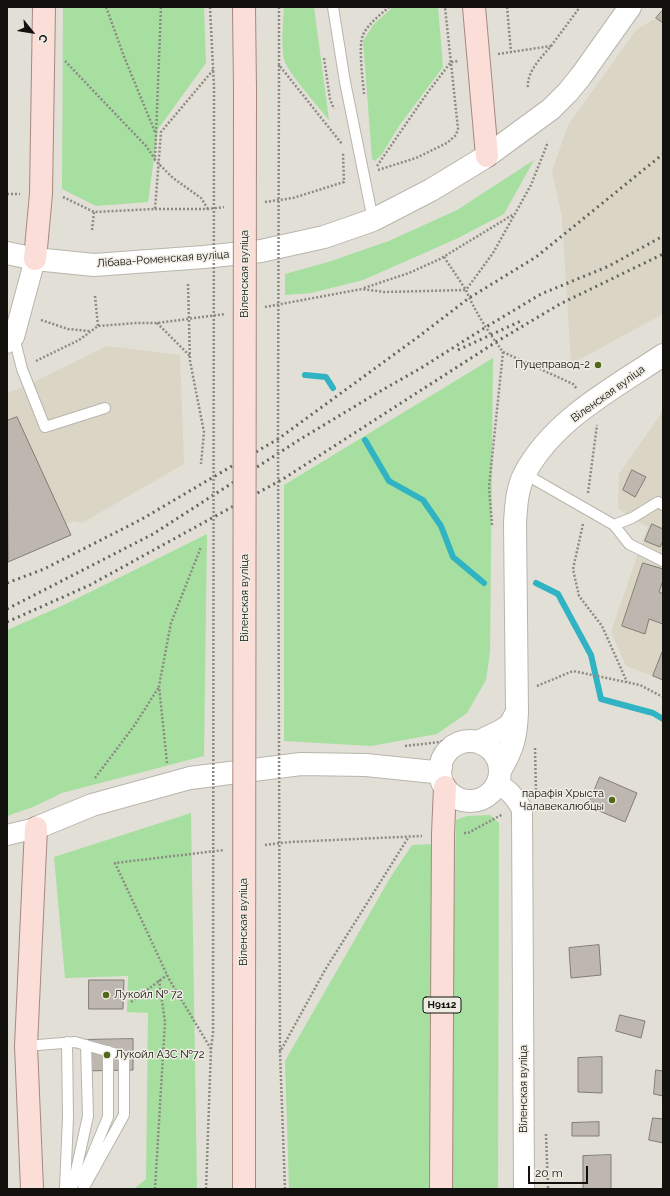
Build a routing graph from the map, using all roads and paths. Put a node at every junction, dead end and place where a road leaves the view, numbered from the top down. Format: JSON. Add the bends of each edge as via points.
{"nodes":[{"id":1,"x":44,"y":7,"type":"edge"},
{"id":2,"x":106,"y":7,"type":"edge"},
{"id":3,"x":161,"y":7,"type":"edge"},
{"id":4,"x":210,"y":7,"type":"edge"},
{"id":5,"x":244,"y":7,"type":"edge"},
{"id":6,"x":279,"y":7,"type":"edge"},
{"id":7,"x":334,"y":7,"type":"edge"},
{"id":8,"x":389,"y":7,"type":"edge"},
{"id":9,"x":445,"y":7,"type":"edge"},
{"id":10,"x":474,"y":7,"type":"edge"},
{"id":11,"x":506,"y":7,"type":"edge"},
{"id":12,"x":580,"y":7,"type":"edge"},
{"id":13,"x":630,"y":7,"type":"edge"},
{"id":14,"x":551,"y":46,"type":"junction"},
{"id":15,"x":65,"y":61,"type":"dead end"},
{"id":16,"x":459,"y":61,"type":"dead end"},
{"id":17,"x":451,"y":62,"type":"junction"},
{"id":18,"x":279,"y":65,"type":"junction"},
{"id":19,"x":214,"y":69,"type":"junction"},
{"id":20,"x":363,"y":78,"type":"dead end"},
{"id":21,"x":528,"y":89,"type":"dead end"},
{"id":22,"x":156,"y":135,"type":"junction"},
{"id":23,"x":548,"y":142,"type":"dead end"},
{"id":24,"x":487,"y":156,"type":"junction"},
{"id":25,"x":155,"y":160,"type":"junction"},
{"id":26,"x":159,"y":163,"type":"junction"},
{"id":27,"x":350,"y":180,"type":"dead end"},
{"id":28,"x":344,"y":182,"type":"junction"},
{"id":29,"x":7,"y":194,"type":"edge"},
{"id":30,"x":22,"y":194,"type":"dead end"},
{"id":31,"x":63,"y":197,"type":"dead end"},
{"id":32,"x":262,"y":202,"type":"dead end"},
{"id":33,"x":231,"y":206,"type":"dead end"},
{"id":34,"x":155,"y":209,"type":"junction"},
{"id":35,"x":208,"y":209,"type":"junction"},
{"id":36,"x":94,"y":212,"type":"junction"},
{"id":37,"x":515,"y":213,"type":"junction"},
{"id":38,"x":372,"y":220,"type":"junction"},
{"id":39,"x":92,"y":230,"type":"dead end"},
{"id":40,"x":7,"y":252,"type":"edge"},
{"id":41,"x":444,"y":257,"type":"junction"},
{"id":42,"x":35,"y":259,"type":"junction"},
{"id":43,"x":188,"y":284,"type":"dead end"},
{"id":44,"x":362,"y":289,"type":"dead end"},
{"id":45,"x":466,"y":290,"type":"junction"},
{"id":46,"x":95,"y":296,"type":"dead end"},
{"id":47,"x":41,"y":320,"type":"dead end"},
{"id":48,"x":157,"y":323,"type":"dead end"},
{"id":49,"x":98,"y":326,"type":"dead end"},
{"id":50,"x":90,"y":331,"type":"dead end"},
{"id":51,"x":11,"y":340,"type":"edge"},
{"id":52,"x":663,"y":355,"type":"edge"},
{"id":53,"x":190,"y":356,"type":"junction"},
{"id":54,"x":105,"y":408,"type":"dead end"},
{"id":55,"x":598,"y":422,"type":"dead end"},
{"id":56,"x":201,"y":464,"type":"dead end"},
{"id":57,"x":525,"y":474,"type":"junction"},
{"id":58,"x":663,"y":505,"type":"edge"},
{"id":59,"x":586,"y":509,"type":"junction"},
{"id":60,"x":614,"y":525,"type":"junction"},
{"id":61,"x":492,"y":526,"type":"dead end"},
{"id":62,"x":201,"y":547,"type":"dead end"},
{"id":63,"x":663,"y":562,"type":"edge"},
{"id":64,"x":627,"y":682,"type":"junction"},
{"id":65,"x":159,"y":686,"type":"junction"},
{"id":66,"x":533,"y":687,"type":"dead end"},
{"id":67,"x":663,"y":697,"type":"edge"},
{"id":68,"x":518,"y":712,"type":"junction"},
{"id":69,"x":469,"y":739,"type":"junction"},
{"id":70,"x":403,"y":747,"type":"dead end"},
{"id":71,"x":281,"y":752,"type":"dead end"},
{"id":72,"x":273,"y":753,"type":"dead end"},
{"id":73,"x":218,"y":760,"type":"dead end"},
{"id":74,"x":210,"y":761,"type":"dead end"},
{"id":75,"x":167,"y":770,"type":"dead end"},
{"id":76,"x":499,"y":777,"type":"junction"},
{"id":77,"x":95,"y":778,"type":"dead end"},
{"id":78,"x":442,"y":780,"type":"junction"},
{"id":79,"x":522,"y":809,"type":"junction"},
{"id":80,"x":36,"y":828,"type":"junction"},
{"id":81,"x":443,"y":828,"type":"junction"},
{"id":82,"x":7,"y":835,"type":"edge"},
{"id":83,"x":408,"y":838,"type":"junction"},
{"id":84,"x":260,"y":845,"type":"dead end"},
{"id":85,"x":229,"y":849,"type":"dead end"},
{"id":86,"x":167,"y":975,"type":"junction"},
{"id":87,"x":159,"y":980,"type":"junction"},
{"id":88,"x":131,"y":1002,"type":"dead end"},
{"id":89,"x":67,"y":1042,"type":"junction"},
{"id":90,"x":86,"y":1045,"type":"junction"},
{"id":91,"x":26,"y":1046,"type":"junction"},
{"id":92,"x":211,"y":1049,"type":"junction"},
{"id":93,"x":108,"y":1051,"type":"junction"},
{"id":94,"x":280,"y":1052,"type":"junction"},
{"id":95,"x":32,"y":1189,"type":"edge"},
{"id":96,"x":66,"y":1189,"type":"edge"},
{"id":97,"x":72,"y":1189,"type":"edge"},
{"id":98,"x":78,"y":1189,"type":"edge"},
{"id":99,"x":83,"y":1189,"type":"edge"},
{"id":100,"x":155,"y":1189,"type":"edge"},
{"id":101,"x":206,"y":1189,"type":"edge"},
{"id":102,"x":244,"y":1189,"type":"edge"},
{"id":103,"x":285,"y":1189,"type":"edge"},
{"id":104,"x":441,"y":1189,"type":"edge"},
{"id":105,"x":524,"y":1189,"type":"edge"}],
"edges":[{"from":1,"to":42,"type":"main road","via":[[41,194]]},
{"from":2,"to":22,"type":"path"},
{"from":3,"to":22,"type":"path"},
{"from":4,"to":19,"type":"path"},
{"from":5,"to":102,"type":"main road","name":"Віленская вуліца","bridge":true},
{"from":6,"to":18,"type":"path"},
{"from":7,"to":38,"type":"lane","via":[[345,82]]},
{"from":8,"to":20,"type":"path","via":[[363,35]]},
{"from":9,"to":17,"type":"path"},
{"from":10,"to":24,"type":"main road"},
{"from":11,"to":14,"type":"path","via":[[511,52]]},
{"from":12,"to":14,"type":"path"},
{"from":13,"to":24,"type":"main road","name":"Лібава-Роменская вуліца","via":[[568,92],[551,110]]},
{"from":14,"to":21,"type":"path","via":[[535,65],[527,83]]},
{"from":15,"to":25,"type":"path","via":[[146,146]]},
{"from":16,"to":17,"type":"path"},
{"from":17,"to":17,"type":"path","via":[[419,104],[374,172],[416,158],[447,143],[456,135],[458,129]]},
{"from":18,"to":28,"type":"path","via":[[342,144]]},
{"from":18,"to":94,"type":"path","bridge":true},
{"from":19,"to":26,"type":"path","via":[[162,132]]},
{"from":19,"to":92,"type":"path","bridge":true},
{"from":22,"to":25,"type":"path"},
{"from":23,"to":37,"type":"path","via":[[531,185]]},
{"from":24,"to":38,"type":"main road","name":"Лібава-Роменская вуліца","via":[[431,190]]},
{"from":25,"to":26,"type":"path"},
{"from":26,"to":34,"type":"path"},
{"from":26,"to":35,"type":"path","via":[[173,178],[201,198]]},
{"from":27,"to":28,"type":"path"},
{"from":28,"to":32,"type":"path","via":[[294,198]]},
{"from":29,"to":30,"type":"path"},
{"from":31,"to":36,"type":"path"},
{"from":33,"to":35,"type":"path"},
{"from":34,"to":35,"type":"path"},
{"from":34,"to":36,"type":"path"},
{"from":36,"to":39,"type":"path"},
{"from":37,"to":41,"type":"path"},
{"from":37,"to":45,"type":"path","via":[[492,253]]},
{"from":38,"to":42,"type":"main road","name":"Лібава-Роменская вуліца","via":[[324,237],[261,252],[94,265]]},
{"from":40,"to":42,"type":"main road","name":"Лібава-Роменская вуліца"},
{"from":41,"to":44,"type":"path","via":[[409,274]]},
{"from":41,"to":45,"type":"path"},
{"from":42,"to":51,"type":"street"},
{"from":43,"to":53,"type":"path"},
{"from":45,"to":61,"type":"path","via":[[490,335],[503,352],[489,487]]},
{"from":46,"to":49,"type":"path"},
{"from":47,"to":50,"type":"path","via":[[68,329]]},
{"from":48,"to":53,"type":"path"},
{"from":51,"to":54,"type":"lane","via":[[45,427]]},
{"from":52,"to":57,"type":"main road","name":"Віленская вуліца","via":[[587,406],[552,435]]},
{"from":53,"to":56,"type":"path","via":[[204,432]]},
{"from":55,"to":59,"type":"path"},
{"from":57,"to":59,"type":"lane"},
{"from":57,"to":68,"type":"main road","name":"Віленская вуліца","via":[[517,497],[515,524]]},
{"from":58,"to":60,"type":"lane","via":[[658,502],[632,518]]},
{"from":59,"to":60,"type":"lane"},
{"from":59,"to":64,"type":"path","via":[[573,569],[578,596],[602,626]]},
{"from":60,"to":63,"type":"lane","via":[[629,544]]},
{"from":62,"to":65,"type":"path","via":[[171,623]]},
{"from":64,"to":66,"type":"path","via":[[572,671]]},
{"from":64,"to":67,"type":"path","via":[[640,685]]},
{"from":65,"to":75,"type":"path"},
{"from":65,"to":77,"type":"path","via":[[134,726]]},
{"from":68,"to":69,"type":"main road","number":"Н9112","via":[[510,725],[501,731]]},
{"from":68,"to":76,"type":"main road","name":"Віленская вуліца","via":[[516,735]]},
{"from":69,"to":70,"type":"path"},
{"from":69,"to":76,"type":"main road","via":[[491,749],[496,755]]},
{"from":69,"to":78,"type":"main road","number":"Н9112","via":[[470,741],[456,744],[448,750],[443,758]]},
{"from":71,"to":72,"type":"path"},
{"from":73,"to":74,"type":"path"},
{"from":76,"to":78,"type":"main road","via":[[488,796],[474,801]]},
{"from":76,"to":79,"type":"street"},
{"from":78,"to":80,"type":"main road","via":[[366,765],[301,764],[190,778],[92,805]]},
{"from":78,"to":81,"type":"main road","number":"Н9112","via":[[452,806],[446,812]]},
{"from":79,"to":81,"type":"path","via":[[508,811],[468,833]]},
{"from":79,"to":105,"type":"street","name":"Віленская вуліца"},
{"from":80,"to":82,"type":"street"},
{"from":80,"to":91,"type":"main road"},
{"from":81,"to":83,"type":"path"},
{"from":81,"to":104,"type":"main road","number":"Н9112"},
{"from":83,"to":84,"type":"path"},
{"from":83,"to":94,"type":"path","via":[[325,970]]},
{"from":85,"to":86,"type":"path","via":[[115,863]]},
{"from":86,"to":87,"type":"path"},
{"from":86,"to":92,"type":"path"},
{"from":87,"to":88,"type":"path"},
{"from":87,"to":100,"type":"path","via":[[165,1022]]},
{"from":89,"to":90,"type":"lane"},
{"from":89,"to":91,"type":"lane"},
{"from":89,"to":96,"type":"lane"},
{"from":90,"to":93,"type":"lane"},
{"from":90,"to":97,"type":"lane","via":[[88,1116]]},
{"from":91,"to":95,"type":"main road"},
{"from":92,"to":101,"type":"path"},
{"from":93,"to":98,"type":"lane","via":[[108,1117]]},
{"from":93,"to":99,"type":"lane","via":[[124,1056],[124,1116]]},
{"from":94,"to":103,"type":"path"}]}
